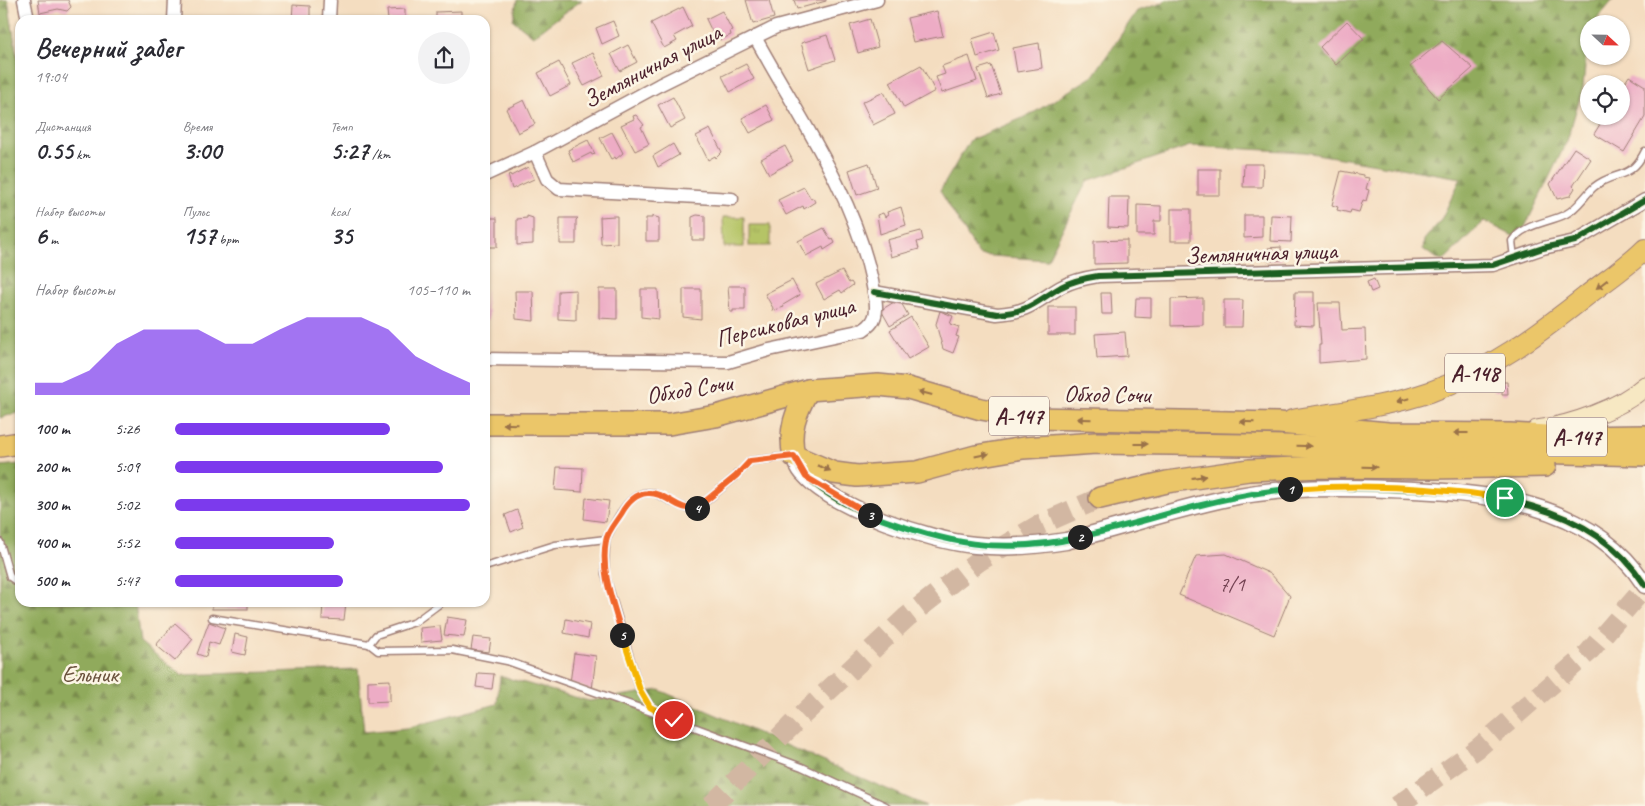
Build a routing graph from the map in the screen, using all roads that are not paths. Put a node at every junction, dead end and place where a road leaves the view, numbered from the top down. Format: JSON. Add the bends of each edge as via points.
{"nodes":[{"id":1,"x":24,"y":0,"type":"edge"},
{"id":2,"x":175,"y":0,"type":"edge"},
{"id":3,"x":330,"y":0,"type":"edge"},
{"id":4,"x":877,"y":0,"type":"edge"},
{"id":5,"x":27,"y":15,"type":"edge"},
{"id":6,"x":174,"y":15,"type":"edge"},
{"id":7,"x":329,"y":15,"type":"edge"},
{"id":8,"x":755,"y":37,"type":"junction"},
{"id":9,"x":1645,"y":150,"type":"edge"},
{"id":10,"x":535,"y":152,"type":"junction"},
{"id":11,"x":490,"y":173,"type":"edge"},
{"id":12,"x":732,"y":199,"type":"dead end"},
{"id":13,"x":1645,"y":200,"type":"edge"},
{"id":14,"x":1643,"y":252,"type":"edge"},
{"id":15,"x":1514,"y":258,"type":"junction"},
{"id":16,"x":874,"y":292,"type":"junction"},
{"id":17,"x":490,"y":359,"type":"edge"},
{"id":18,"x":1645,"y":386,"type":"edge"},
{"id":19,"x":808,"y":390,"type":"junction"},
{"id":20,"x":1279,"y":423,"type":"junction"},
{"id":21,"x":490,"y":424,"type":"edge"},
{"id":22,"x":1510,"y":434,"type":"junction"},
{"id":23,"x":1645,"y":436,"type":"edge"},
{"id":24,"x":15,"y":444,"type":"edge"},
{"id":25,"x":0,"y":446,"type":"edge"},
{"id":26,"x":1645,"y":454,"type":"edge"},
{"id":27,"x":794,"y":456,"type":"junction"},
{"id":28,"x":1645,"y":465,"type":"edge"},
{"id":29,"x":1100,"y":498,"type":"tunnel mouth"},
{"id":30,"x":606,"y":539,"type":"junction"},
{"id":31,"x":0,"y":542,"type":"edge"},
{"id":32,"x":490,"y":565,"type":"edge"},
{"id":33,"x":15,"y":580,"type":"edge"},
{"id":34,"x":1645,"y":585,"type":"edge"},
{"id":35,"x":435,"y":607,"type":"edge"},
{"id":36,"x":212,"y":618,"type":"dead end"},
{"id":37,"x":369,"y":644,"type":"junction"},
{"id":38,"x":674,"y":720,"type":"junction"},
{"id":39,"x":886,"y":806,"type":"edge"}],
"edges":[{"from":1,"to":5,"type":"street"},
{"from":2,"to":6,"type":"street"},
{"from":3,"to":7,"type":"street"},
{"from":4,"to":8,"type":"street","name":"Земляничная улица","via":[[792,21]]},
{"from":8,"to":10,"type":"street","name":"Земляничная улица"},
{"from":8,"to":16,"type":"street","name":"Персиковая улица","via":[[804,120],[854,220]]},
{"from":9,"to":15,"type":"lane","via":[[1633,168],[1598,184],[1571,211],[1521,231],[1512,241]]},
{"from":10,"to":11,"type":"street","name":"Земляничная улица"},
{"from":10,"to":12,"type":"street","via":[[548,179],[559,190]]},
{"from":13,"to":15,"type":"street","name":"Земляничная улица","via":[[1576,240]]},
{"from":14,"to":20,"type":"main road","number":"А-148","one_way":true,"via":[[1511,353],[1452,384],[1393,403]]},
{"from":15,"to":16,"type":"street","name":"Земляничная улица","via":[[1493,265],[1466,267],[1098,276],[1068,284],[1014,313],[997,314]]},
{"from":16,"to":17,"type":"street","name":"Персиковая улица","via":[[875,314],[872,323],[863,330],[728,362]]},
{"from":18,"to":22,"type":"main road","number":"А-147","via":[[1631,398],[1559,427]]},
{"from":20,"to":19,"type":"highway","name":"Обход Сочи","number":"А-147","one_way":true,"via":[[1034,418],[981,409],[908,388],[878,385]]},
{"from":19,"to":21,"type":"highway","name":"Обход Сочи","number":"А-147","one_way":true,"via":[[716,416],[669,424]]},
{"from":19,"to":27,"type":"highway","via":[[793,422]]},
{"from":22,"to":20,"type":"highway","name":"Обход Сочи","number":"А-147","one_way":true,"via":[[1388,433]]},
{"from":22,"to":23,"type":"highway","name":"Обход Сочи","number":"А-147"},
{"from":24,"to":25,"type":"highway"},
{"from":27,"to":26,"type":"highway","number":"А-147","one_way":true,"via":[[834,473],[858,476],[917,472],[976,456],[1023,448],[1096,444]]},
{"from":27,"to":30,"type":"lane","via":[[750,461],[694,509],[652,493],[643,493],[623,509]]},
{"from":27,"to":34,"type":"street","via":[[806,477],[869,515],[943,540],[999,547],[1066,541],[1210,502],[1273,491],[1349,488],[1478,494],[1528,504],[1571,520],[1615,549]]},
{"from":29,"to":28,"type":"highway","number":"А-147","one_way":true,"via":[[1168,482],[1322,466]]},
{"from":30,"to":32,"type":"lane","via":[[555,545]]},
{"from":30,"to":38,"type":"lane","via":[[605,574],[640,690],[650,707]]},
{"from":31,"to":33,"type":"lane","via":[[10,577]]},
{"from":35,"to":37,"type":"lane","via":[[415,622],[376,634]]},
{"from":36,"to":37,"type":"lane"},
{"from":37,"to":38,"type":"lane","via":[[378,651],[452,650],[507,661]]},
{"from":38,"to":39,"type":"lane","via":[[802,767]]}]}
